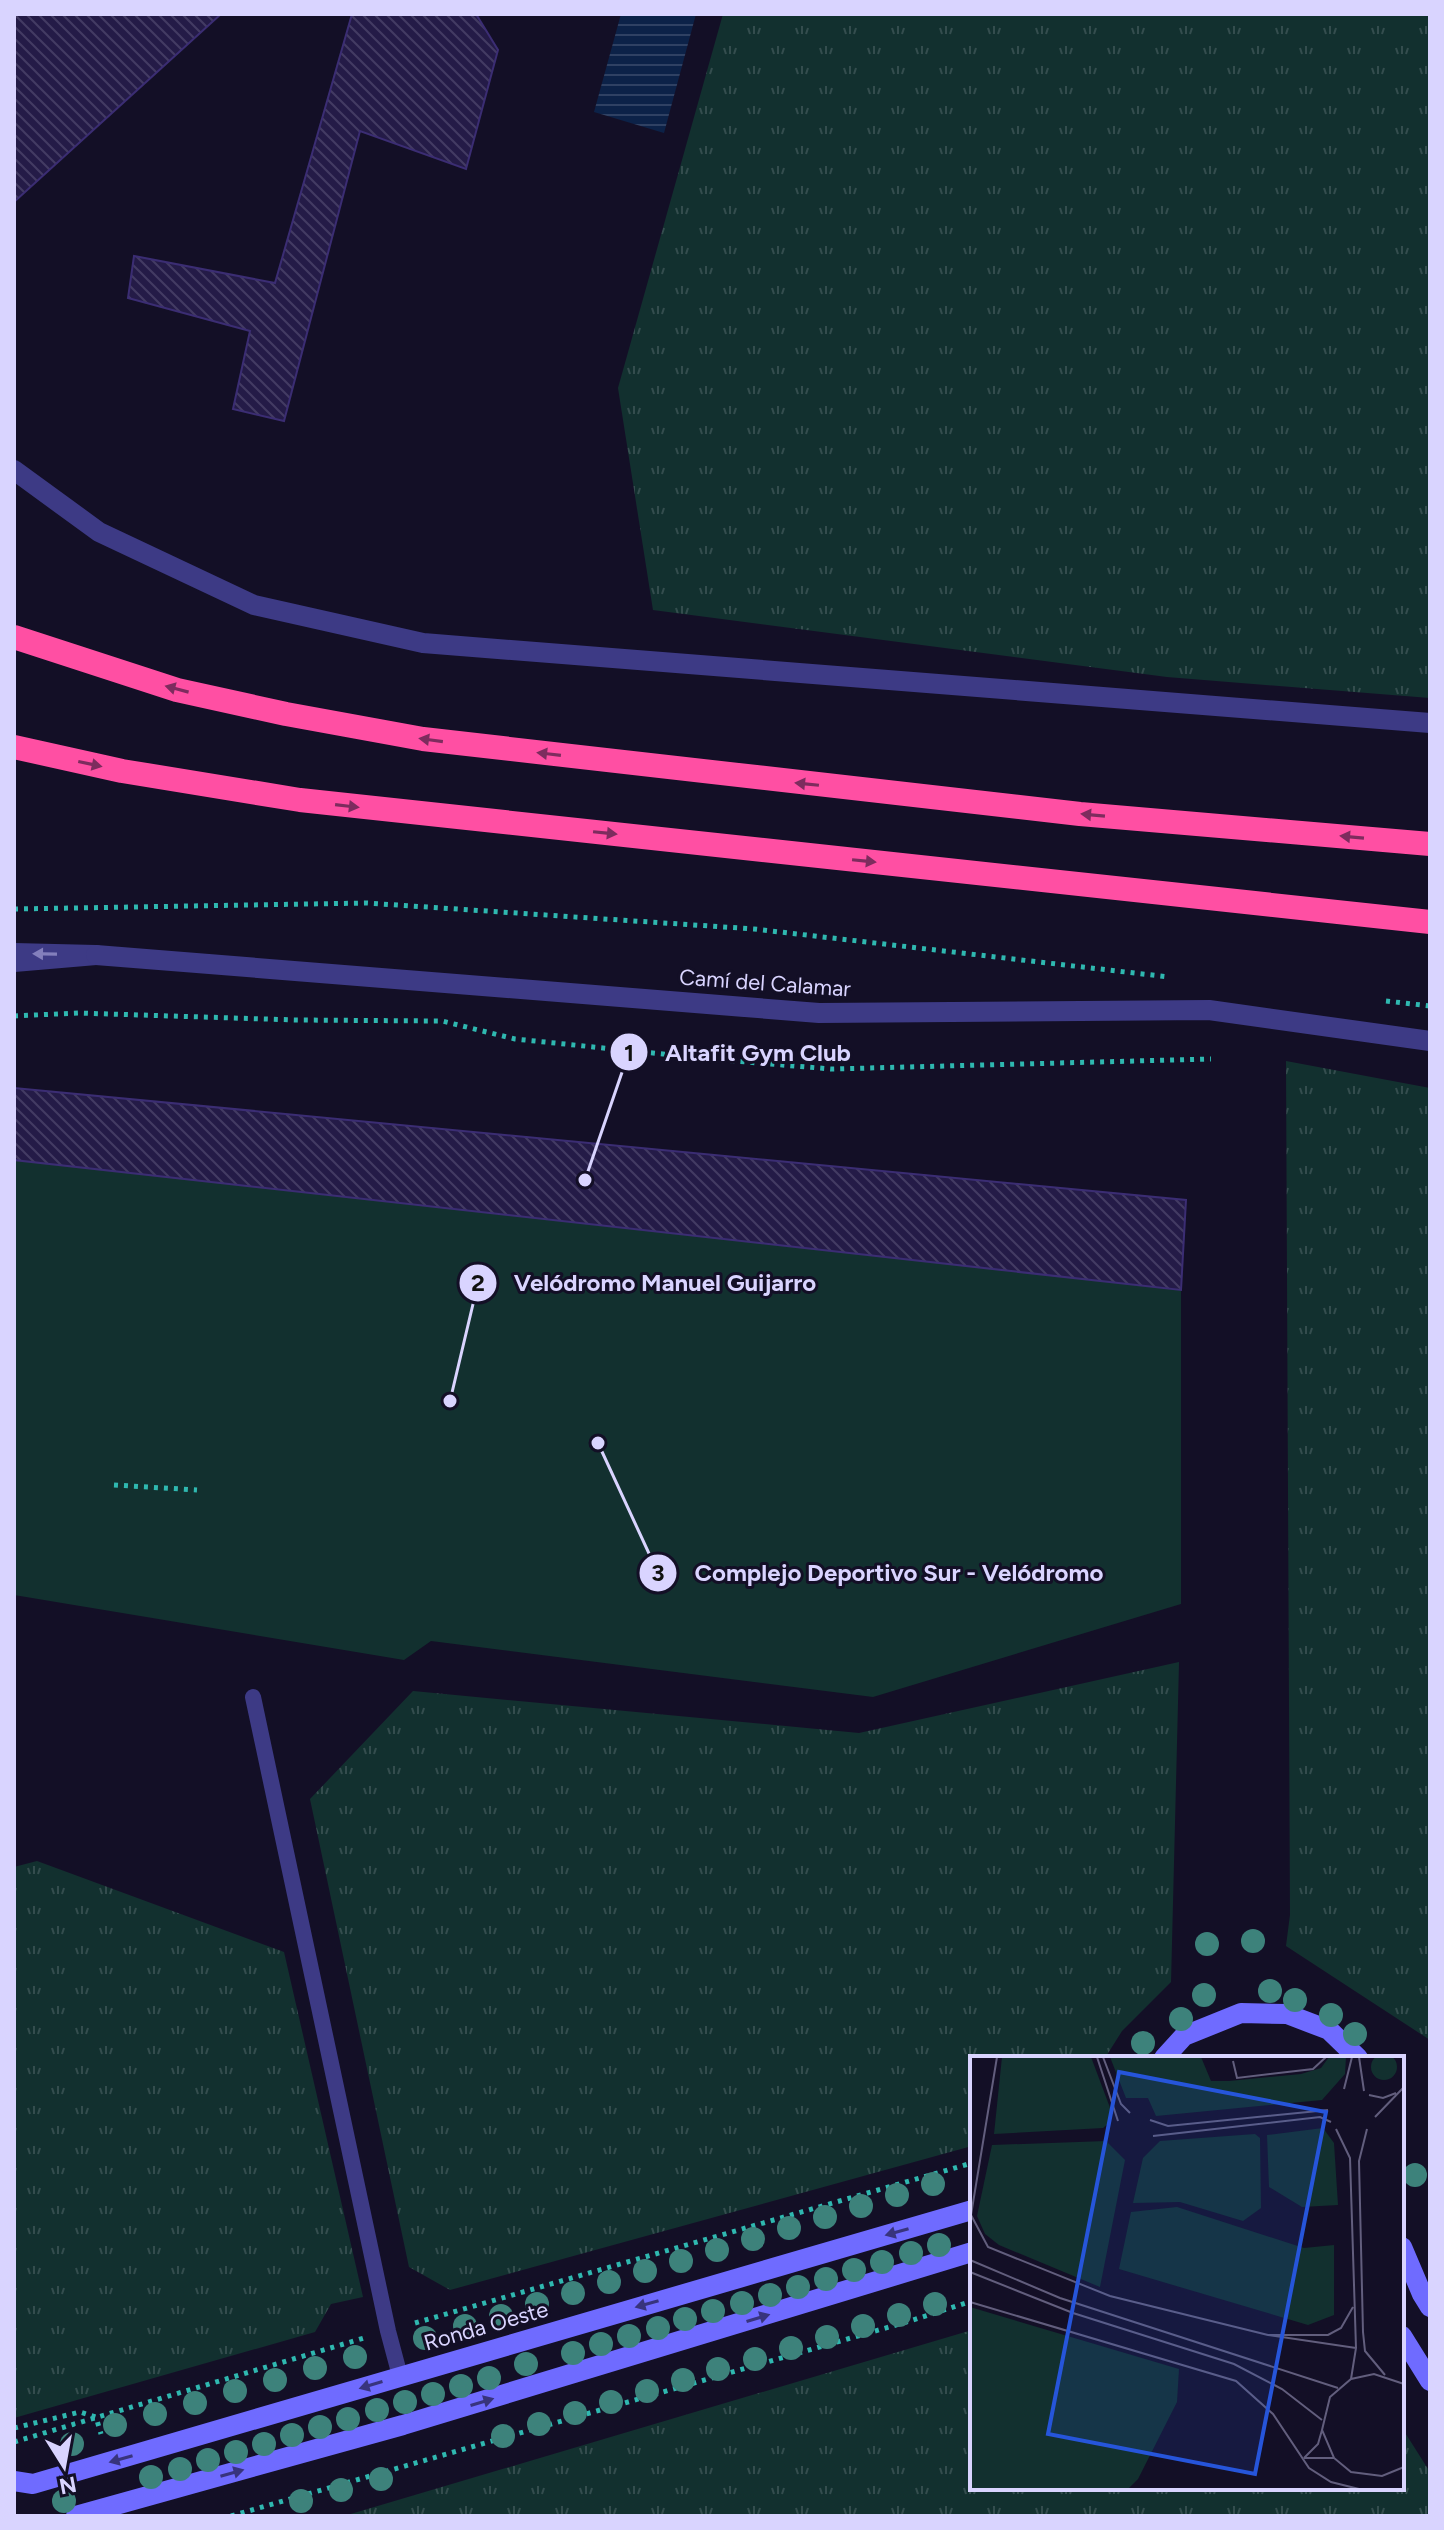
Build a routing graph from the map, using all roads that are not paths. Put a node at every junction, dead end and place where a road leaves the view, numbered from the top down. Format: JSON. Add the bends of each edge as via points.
{"nodes":[{"id":1,"x":14,"y":470,"type":"edge"},
{"id":2,"x":14,"y":637,"type":"edge"},
{"id":3,"x":1430,"y":723,"type":"edge"},
{"id":4,"x":14,"y":747,"type":"edge"},
{"id":5,"x":1430,"y":844,"type":"edge"},
{"id":6,"x":1430,"y":922,"type":"edge"},
{"id":7,"x":14,"y":953,"type":"edge"},
{"id":8,"x":96,"y":955,"type":"junction"},
{"id":9,"x":14,"y":962,"type":"edge"},
{"id":10,"x":1430,"y":1041,"type":"edge"},
{"id":11,"x":253,"y":1697,"type":"dead end"},
{"id":12,"x":1166,"y":2056,"type":"edge"},
{"id":13,"x":1356,"y":2056,"type":"edge"},
{"id":14,"x":970,"y":2211,"type":"edge"},
{"id":15,"x":1404,"y":2252,"type":"edge"},
{"id":16,"x":970,"y":2253,"type":"edge"},
{"id":17,"x":1430,"y":2307,"type":"edge"},
{"id":18,"x":1404,"y":2339,"type":"edge"},
{"id":19,"x":400,"y":2376,"type":"junction"},
{"id":20,"x":1430,"y":2381,"type":"edge"},
{"id":21,"x":14,"y":2481,"type":"edge"},
{"id":22,"x":76,"y":2516,"type":"edge"}],
"edges":[{"from":1,"to":3,"type":"street","via":[[99,532],[254,605],[423,643]]},
{"from":5,"to":2,"type":"highway","one_way":true,"via":[[1080,814],[423,739],[177,690]]},
{"from":4,"to":6,"type":"highway","one_way":true,"via":[[300,800]]},
{"from":8,"to":7,"type":"street","one_way":true},
{"from":8,"to":9,"type":"street"},
{"from":8,"to":10,"type":"street","name":"Camí del Calamar","via":[[819,1013],[1209,1010]]},
{"from":11,"to":19,"type":"lane"},
{"from":12,"to":13,"type":"main road","via":[[1184,2036],[1241,2013],[1287,2014],[1329,2030]]},
{"from":14,"to":19,"type":"main road","name":"Ronda Oeste","one_way":true},
{"from":15,"to":17,"type":"main road"},
{"from":22,"to":16,"type":"main road","one_way":true,"via":[[418,2421]]},
{"from":18,"to":20,"type":"main road"},
{"from":19,"to":21,"type":"main road","name":"Ronda Oeste","one_way":true,"via":[[33,2484]]}]}
